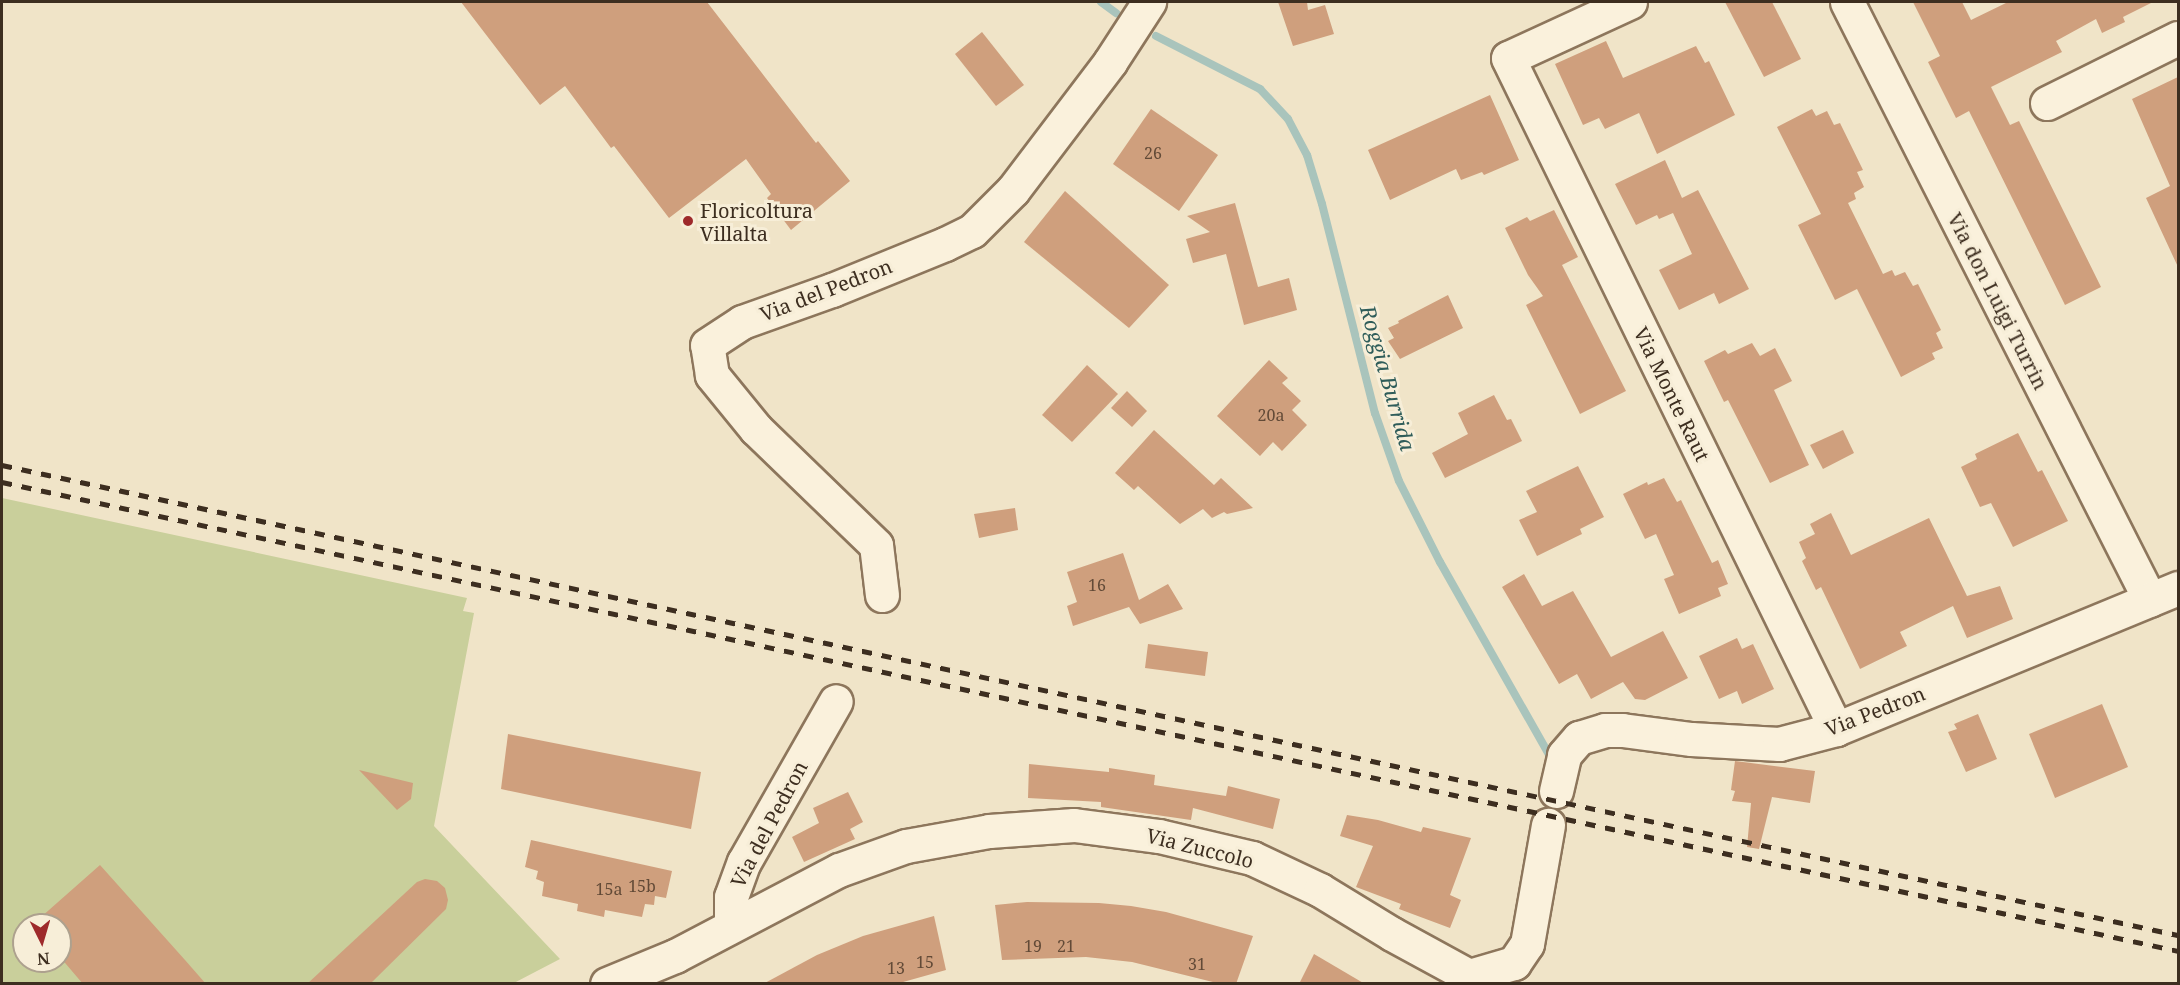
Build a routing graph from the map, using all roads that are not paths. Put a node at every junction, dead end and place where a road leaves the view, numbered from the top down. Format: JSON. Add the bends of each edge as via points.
{"nodes":[{"id":1,"x":1149,"y":2,"type":"edge"},
{"id":2,"x":1630,"y":2,"type":"edge"},
{"id":3,"x":1847,"y":2,"type":"edge"},
{"id":4,"x":2178,"y":38,"type":"edge"},
{"id":5,"x":2047,"y":103,"type":"dead end"},
{"id":6,"x":2164,"y":594,"type":"edge"},
{"id":7,"x":882,"y":595,"type":"dead end"},
{"id":8,"x":836,"y":701,"type":"dead end"},
{"id":9,"x":1836,"y":729,"type":"junction"},
{"id":10,"x":1556,"y":791,"type":"dead end"},
{"id":11,"x":1548,"y":825,"type":"dead end"},
{"id":12,"x":731,"y":925,"type":"junction"},
{"id":13,"x":626,"y":981,"type":"edge"}],
"edges":[{"from":1,"to":7,"type":"street","name":"Via del Pedron","via":[[1110,62],[1013,190],[972,231],[832,290],[742,322],[707,345],[712,375],[756,429],[876,545]]},
{"from":2,"to":9,"type":"street","name":"Via Monte Raut","via":[[1508,58]]},
{"from":3,"to":6,"type":"street","name":"Via don Luigi Turrin"},
{"from":4,"to":5,"type":"street"},
{"from":6,"to":9,"type":"street","name":"Via Pedron"},
{"from":8,"to":12,"type":"street","name":"Via del Pedron","via":[[744,862],[731,897]]},
{"from":9,"to":10,"type":"street","name":"Via Pedron","via":[[1779,744],[1605,730],[1579,738],[1564,755]]},
{"from":11,"to":12,"type":"street","name":"Via Zuccolo","via":[[1527,944],[1514,963],[1469,976],[1320,890],[1252,858],[1159,836],[1074,825],[990,831],[906,846],[839,870]]},
{"from":12,"to":13,"type":"street"}]}
